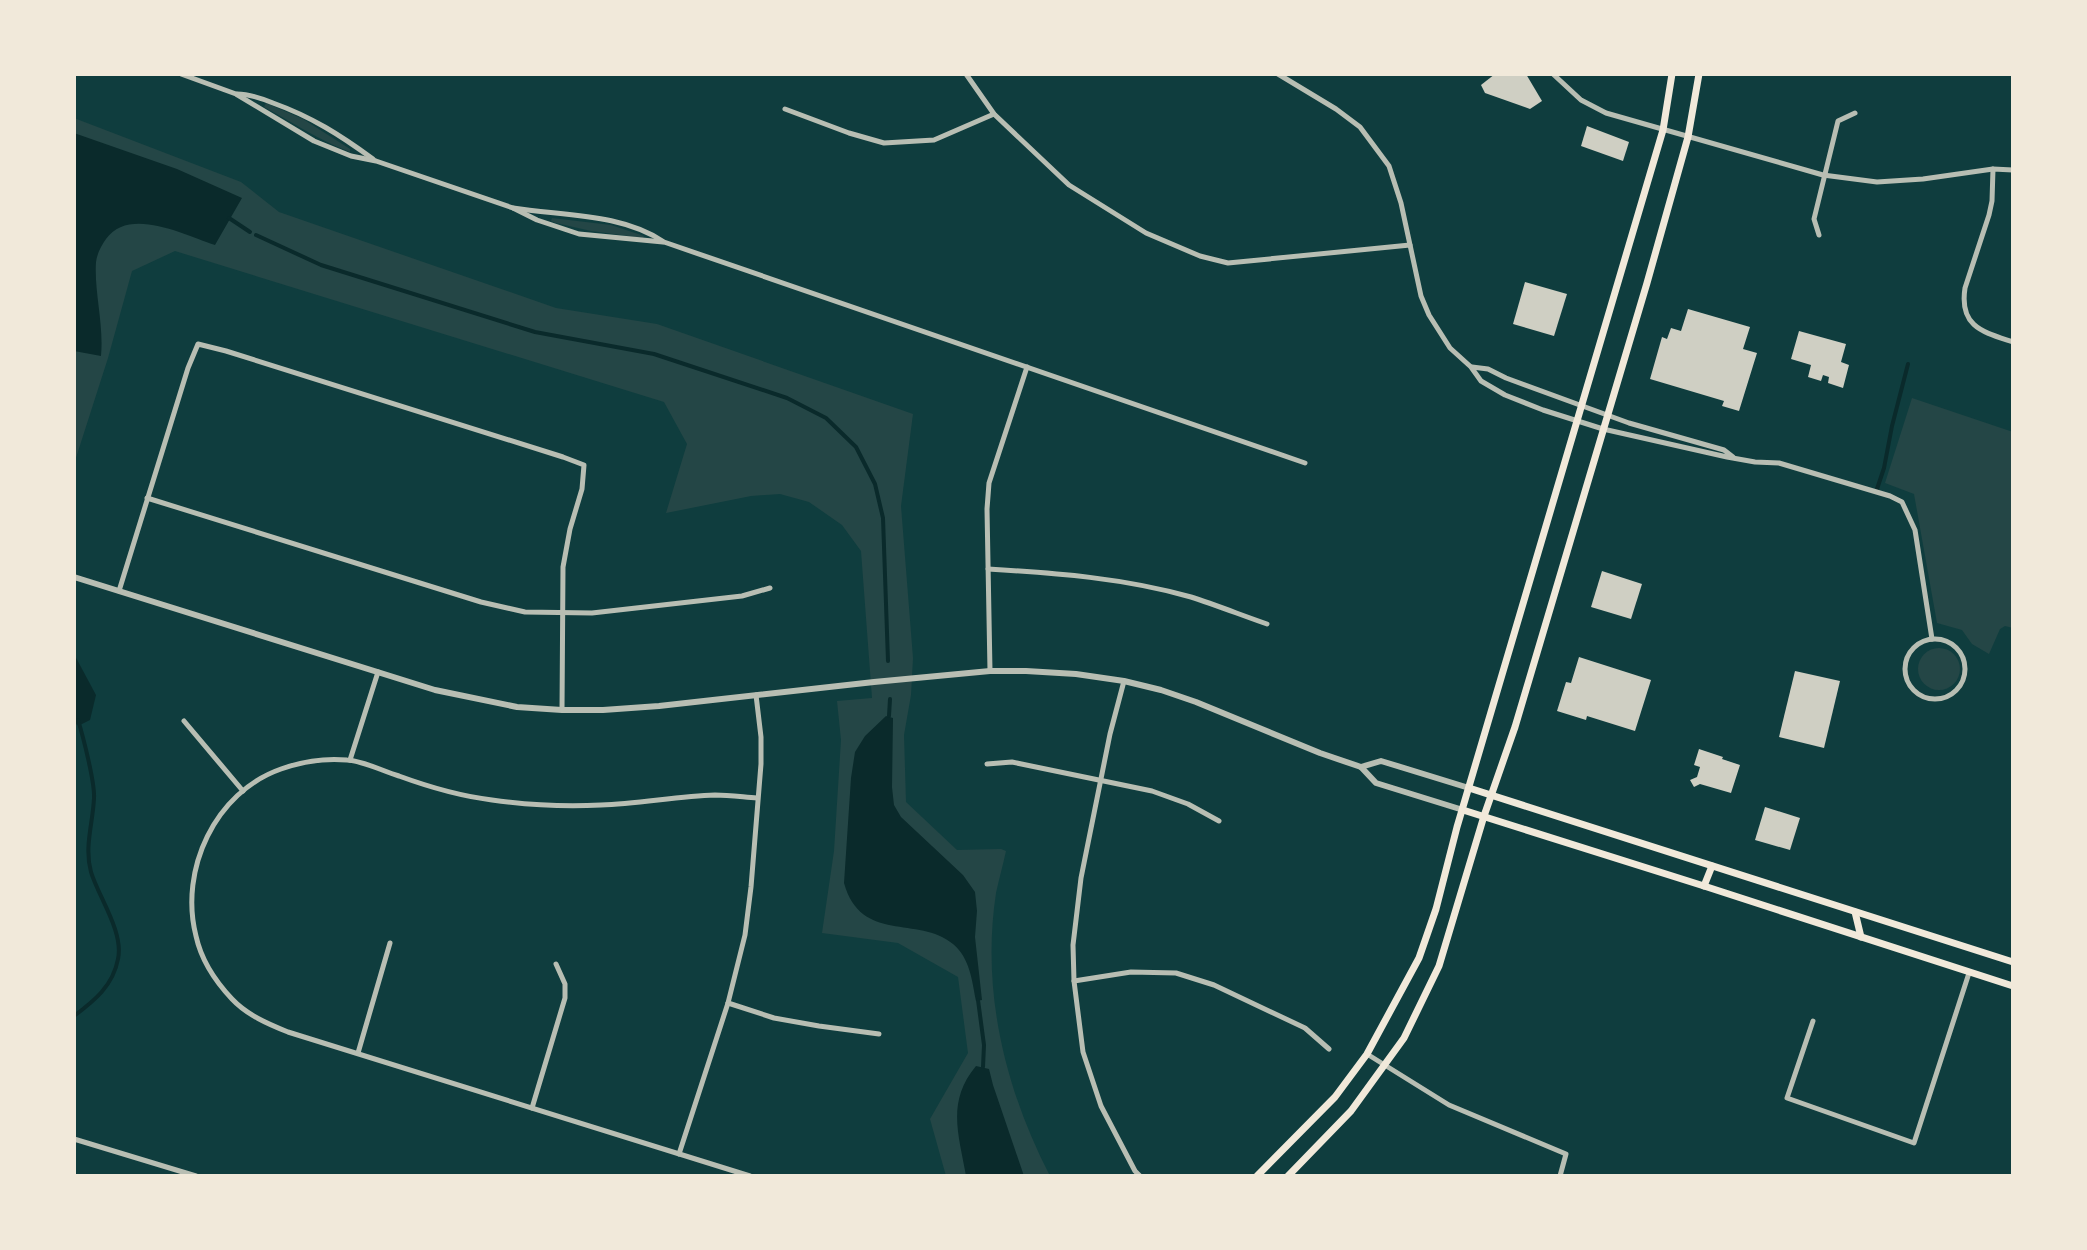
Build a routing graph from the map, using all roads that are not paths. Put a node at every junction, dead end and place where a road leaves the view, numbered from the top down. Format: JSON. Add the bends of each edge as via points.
{"nodes":[{"id":1,"x":181,"y":74,"type":"edge"},
{"id":2,"x":966,"y":74,"type":"edge"},
{"id":3,"x":1278,"y":74,"type":"edge"},
{"id":4,"x":1553,"y":74,"type":"edge"},
{"id":5,"x":1672,"y":74,"type":"edge"},
{"id":6,"x":1699,"y":74,"type":"edge"},
{"id":7,"x":236,"y":94,"type":"junction"},
{"id":8,"x":785,"y":109,"type":"dead end"},
{"id":9,"x":1855,"y":113,"type":"dead end"},
{"id":10,"x":994,"y":114,"type":"junction"},
{"id":11,"x":1663,"y":130,"type":"junction"},
{"id":12,"x":1688,"y":137,"type":"junction"},
{"id":13,"x":376,"y":161,"type":"junction"},
{"id":14,"x":1993,"y":169,"type":"junction"},
{"id":15,"x":2013,"y":170,"type":"edge"},
{"id":16,"x":1823,"y":175,"type":"junction"},
{"id":17,"x":513,"y":208,"type":"junction"},
{"id":18,"x":1819,"y":235,"type":"dead end"},
{"id":19,"x":664,"y":242,"type":"junction"},
{"id":20,"x":1410,"y":245,"type":"junction"},
{"id":21,"x":2013,"y":342,"type":"edge"},
{"id":22,"x":1027,"y":367,"type":"junction"},
{"id":23,"x":1471,"y":367,"type":"junction"},
{"id":24,"x":1582,"y":406,"type":"junction"},
{"id":25,"x":1607,"y":415,"type":"junction"},
{"id":26,"x":1578,"y":422,"type":"junction"},
{"id":27,"x":1603,"y":429,"type":"junction"},
{"id":28,"x":1734,"y":458,"type":"junction"},
{"id":29,"x":1305,"y":463,"type":"dead end"},
{"id":30,"x":147,"y":498,"type":"junction"},
{"id":31,"x":988,"y":569,"type":"junction"},
{"id":32,"x":74,"y":577,"type":"edge"},
{"id":33,"x":770,"y":588,"type":"dead end"},
{"id":34,"x":119,"y":591,"type":"junction"},
{"id":35,"x":562,"y":613,"type":"junction"},
{"id":36,"x":1267,"y":624,"type":"dead end"},
{"id":37,"x":1932,"y":639,"type":"junction"},
{"id":38,"x":990,"y":671,"type":"junction"},
{"id":39,"x":378,"y":672,"type":"junction"},
{"id":40,"x":1124,"y":681,"type":"junction"},
{"id":41,"x":756,"y":695,"type":"junction"},
{"id":42,"x":562,"y":710,"type":"junction"},
{"id":43,"x":184,"y":721,"type":"dead end"},
{"id":44,"x":350,"y":760,"type":"junction"},
{"id":45,"x":987,"y":764,"type":"dead end"},
{"id":46,"x":1361,"y":767,"type":"junction"},
{"id":47,"x":1101,"y":781,"type":"junction"},
{"id":48,"x":1469,"y":788,"type":"junction"},
{"id":49,"x":243,"y":791,"type":"junction"},
{"id":50,"x":1491,"y":795,"type":"junction"},
{"id":51,"x":757,"y":798,"type":"junction"},
{"id":52,"x":1463,"y":810,"type":"junction"},
{"id":53,"x":1484,"y":816,"type":"junction"},
{"id":54,"x":1219,"y":821,"type":"dead end"},
{"id":55,"x":1712,"y":866,"type":"junction"},
{"id":56,"x":1704,"y":886,"type":"junction"},
{"id":57,"x":1855,"y":912,"type":"junction"},
{"id":58,"x":1861,"y":937,"type":"junction"},
{"id":59,"x":390,"y":943,"type":"dead end"},
{"id":60,"x":2013,"y":962,"type":"edge"},
{"id":61,"x":556,"y":964,"type":"dead end"},
{"id":62,"x":1969,"y":973,"type":"junction"},
{"id":63,"x":1074,"y":981,"type":"junction"},
{"id":64,"x":2013,"y":986,"type":"edge"},
{"id":65,"x":728,"y":1003,"type":"junction"},
{"id":66,"x":1813,"y":1021,"type":"dead end"},
{"id":67,"x":879,"y":1034,"type":"dead end"},
{"id":68,"x":1329,"y":1049,"type":"dead end"},
{"id":69,"x":358,"y":1053,"type":"junction"},
{"id":70,"x":1367,"y":1054,"type":"junction"},
{"id":71,"x":1384,"y":1066,"type":"junction"},
{"id":72,"x":532,"y":1108,"type":"junction"},
{"id":73,"x":74,"y":1139,"type":"edge"},
{"id":74,"x":679,"y":1154,"type":"junction"},
{"id":75,"x":196,"y":1176,"type":"edge"},
{"id":76,"x":750,"y":1176,"type":"edge"},
{"id":77,"x":1140,"y":1176,"type":"edge"},
{"id":78,"x":1257,"y":1176,"type":"edge"},
{"id":79,"x":1288,"y":1176,"type":"edge"},
{"id":80,"x":1560,"y":1176,"type":"edge"}],
"edges":[{"from":1,"to":7,"type":"street"},
{"from":2,"to":10,"type":"street"},
{"from":3,"to":20,"type":"street","via":[[1360,127],[1378,150],[1389,166]]},
{"from":4,"to":11,"type":"street","via":[[1581,100],[1606,113]]},
{"from":5,"to":11,"type":"main road"},
{"from":6,"to":12,"type":"main road"},
{"from":7,"to":13,"type":"street","via":[[314,141]]},
{"from":7,"to":13,"type":"street","via":[[302,113]]},
{"from":8,"to":10,"type":"street","via":[[884,143],[934,140]]},
{"from":9,"to":16,"type":"street","via":[[1838,121]]},
{"from":10,"to":20,"type":"street","via":[[1069,185],[1146,233],[1200,256],[1228,263]]},
{"from":11,"to":12,"type":"street"},
{"from":11,"to":24,"type":"main road"},
{"from":12,"to":16,"type":"street"},
{"from":12,"to":25,"type":"main road"},
{"from":13,"to":17,"type":"street"},
{"from":14,"to":15,"type":"street"},
{"from":14,"to":16,"type":"street","via":[[1877,182]]},
{"from":14,"to":21,"type":"street","via":[[1989,215],[1963,301],[1973,325]]},
{"from":16,"to":18,"type":"street","via":[[1814,219]]},
{"from":17,"to":19,"type":"street","via":[[579,234]]},
{"from":17,"to":19,"type":"street","via":[[610,220]]},
{"from":19,"to":22,"type":"street"},
{"from":20,"to":23,"type":"street","via":[[1429,315],[1450,348]]},
{"from":22,"to":29,"type":"street"},
{"from":22,"to":31,"type":"street","via":[[989,483]]},
{"from":23,"to":24,"type":"street"},
{"from":23,"to":26,"type":"street","via":[[1481,381],[1505,395]]},
{"from":24,"to":25,"type":"street"},
{"from":24,"to":26,"type":"main road"},
{"from":25,"to":27,"type":"main road"},
{"from":25,"to":28,"type":"street","via":[[1724,450]]},
{"from":26,"to":27,"type":"street"},
{"from":26,"to":48,"type":"main road"},
{"from":27,"to":28,"type":"street"},
{"from":27,"to":50,"type":"main road"},
{"from":28,"to":37,"type":"street","via":[[1779,463],[1902,502],[1915,530]]},
{"from":30,"to":34,"type":"street"},
{"from":30,"to":35,"type":"street","via":[[481,602]]},
{"from":30,"to":35,"type":"street","via":[[198,344],[226,351],[584,465],[563,567]]},
{"from":31,"to":36,"type":"street","via":[[1129,582]]},
{"from":31,"to":38,"type":"street"},
{"from":32,"to":34,"type":"street"},
{"from":33,"to":35,"type":"street","via":[[742,596]]},
{"from":34,"to":39,"type":"street"},
{"from":35,"to":42,"type":"street"},
{"from":37,"to":37,"type":"street","via":[[1959,651],[1965,670],[1957,689],[1939,698],[1920,694],[1905,671],[1909,653]]},
{"from":38,"to":40,"type":"street"},
{"from":38,"to":41,"type":"street"},
{"from":39,"to":42,"type":"street","via":[[477,700]]},
{"from":39,"to":44,"type":"street"},
{"from":40,"to":46,"type":"street","via":[[1196,702]]},
{"from":40,"to":47,"type":"street"},
{"from":41,"to":42,"type":"street"},
{"from":41,"to":51,"type":"street","via":[[761,737]]},
{"from":43,"to":49,"type":"street"},
{"from":44,"to":49,"type":"street","via":[[282,768]]},
{"from":44,"to":51,"type":"street","via":[[438,789],[541,806],[715,795]]},
{"from":45,"to":47,"type":"street","via":[[1012,762]]},
{"from":46,"to":48,"type":"street","via":[[1381,761]]},
{"from":46,"to":52,"type":"street","via":[[1376,783]]},
{"from":47,"to":54,"type":"street","via":[[1152,791]]},
{"from":47,"to":63,"type":"street","via":[[1081,878]]},
{"from":48,"to":50,"type":"main road"},
{"from":48,"to":52,"type":"main road"},
{"from":49,"to":69,"type":"street","via":[[214,823],[195,870],[192,915],[203,956],[233,1001],[258,1019]]},
{"from":50,"to":53,"type":"main road"},
{"from":50,"to":55,"type":"main road"},
{"from":51,"to":65,"type":"street","via":[[745,935]]},
{"from":52,"to":53,"type":"main road"},
{"from":52,"to":70,"type":"main road","via":[[1419,958]]},
{"from":53,"to":56,"type":"main road"},
{"from":53,"to":71,"type":"main road","via":[[1439,966],[1404,1038]]},
{"from":55,"to":56,"type":"main road"},
{"from":55,"to":57,"type":"main road"},
{"from":56,"to":58,"type":"main road"},
{"from":57,"to":58,"type":"main road"},
{"from":57,"to":60,"type":"main road"},
{"from":58,"to":62,"type":"main road"},
{"from":59,"to":69,"type":"street"},
{"from":61,"to":72,"type":"street","via":[[565,998]]},
{"from":62,"to":64,"type":"main road"},
{"from":62,"to":66,"type":"street","via":[[1914,1143],[1787,1098]]},
{"from":63,"to":68,"type":"street","via":[[1131,972],[1176,973],[1305,1028]]},
{"from":63,"to":77,"type":"street","via":[[1083,1052],[1101,1106]]},
{"from":65,"to":67,"type":"street","via":[[774,1018]]},
{"from":65,"to":74,"type":"street"},
{"from":69,"to":72,"type":"street"},
{"from":70,"to":71,"type":"street"},
{"from":70,"to":78,"type":"main road","via":[[1335,1097]]},
{"from":71,"to":79,"type":"main road","via":[[1351,1111]]},
{"from":71,"to":80,"type":"street","via":[[1449,1105],[1566,1154]]},
{"from":72,"to":74,"type":"street"},
{"from":73,"to":75,"type":"street"},
{"from":74,"to":76,"type":"street"}]}
